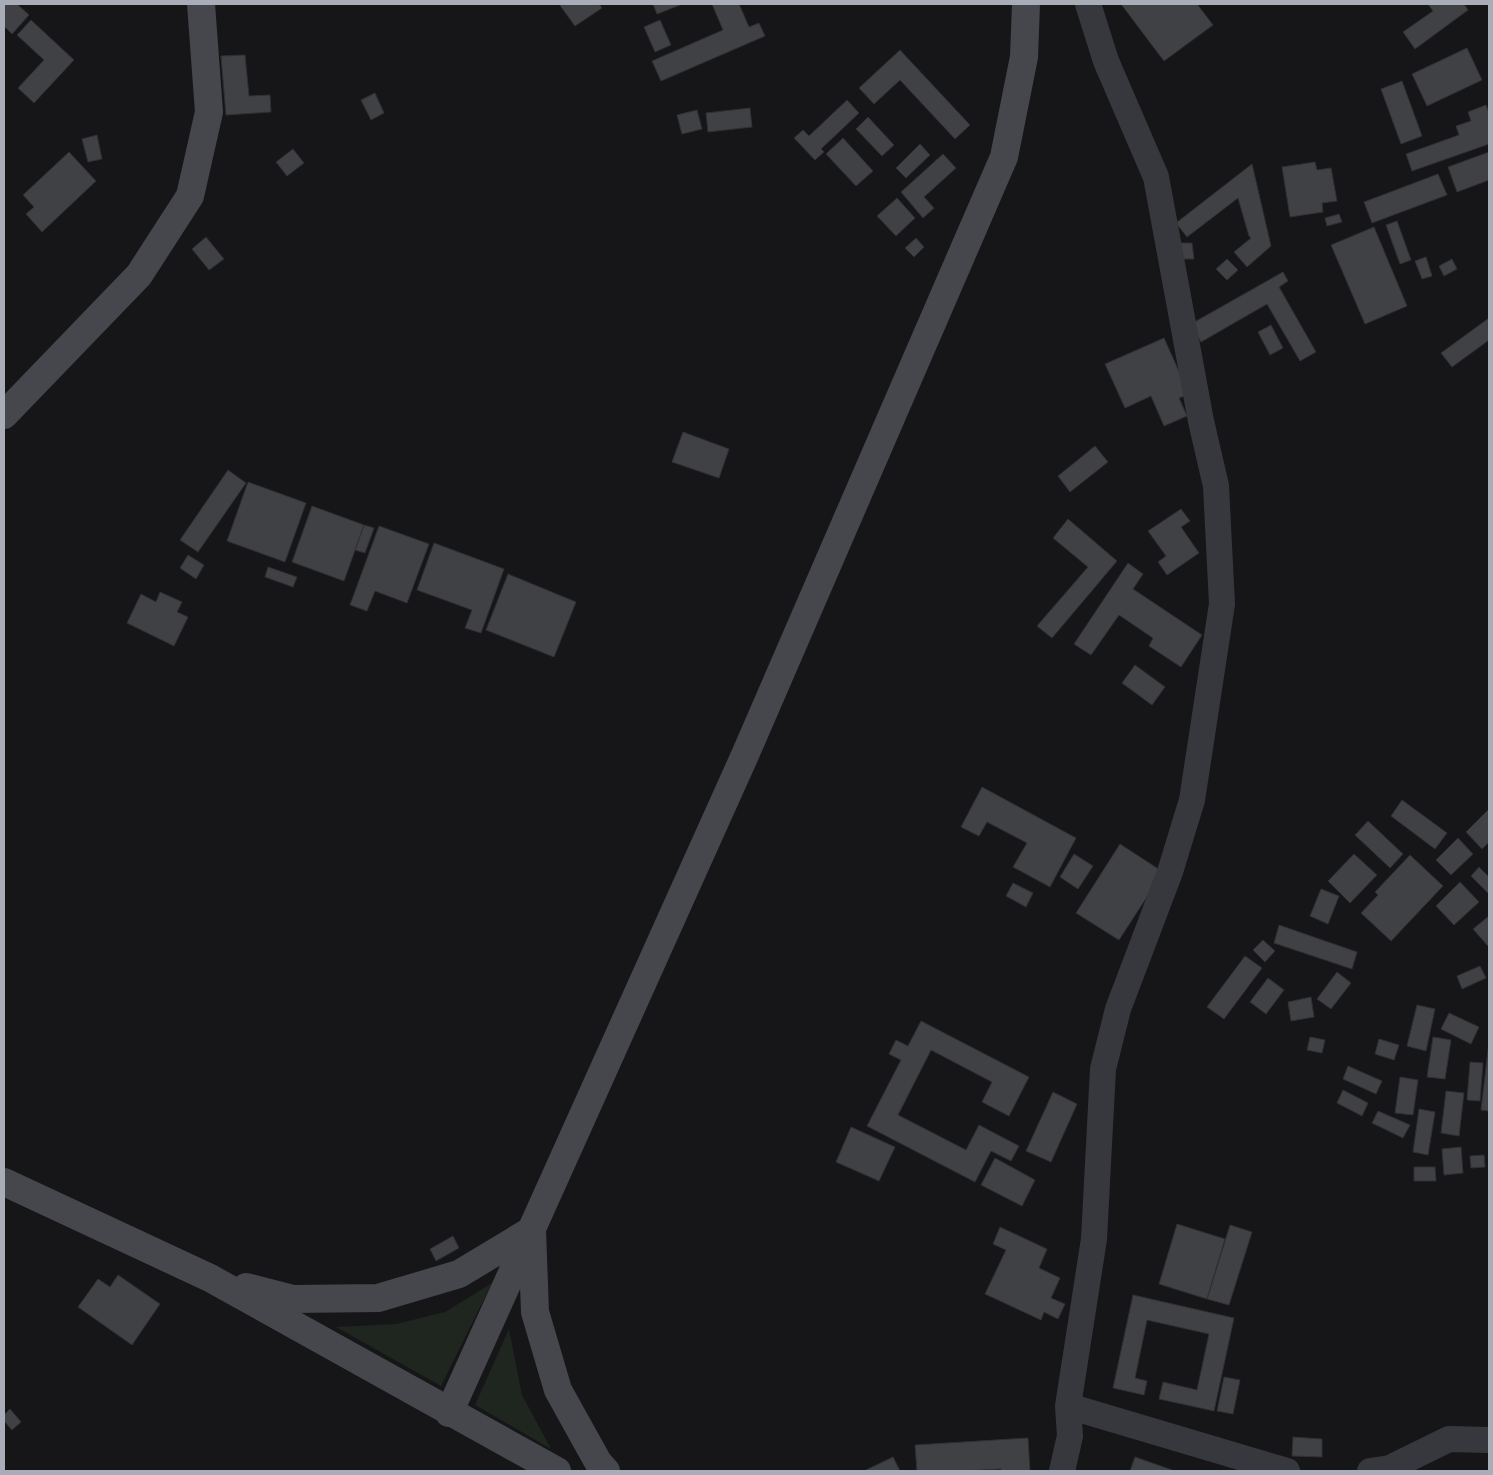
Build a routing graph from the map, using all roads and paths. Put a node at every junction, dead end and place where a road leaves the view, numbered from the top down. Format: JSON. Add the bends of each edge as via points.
{"nodes":[{"id":1,"x":201,"y":4,"type":"edge"},
{"id":2,"x":1026,"y":4,"type":"edge"},
{"id":3,"x":1088,"y":4,"type":"edge"},
{"id":4,"x":4,"y":415,"type":"edge"},
{"id":5,"x":4,"y":1182,"type":"edge"},
{"id":6,"x":532,"y":1230,"type":"junction"},
{"id":7,"x":210,"y":1278,"type":"junction"},
{"id":8,"x":1068,"y":1406,"type":"junction"},
{"id":9,"x":449,"y":1413,"type":"junction"},
{"id":10,"x":1489,"y":1440,"type":"edge"},
{"id":11,"x":557,"y":1471,"type":"edge"},
{"id":12,"x":606,"y":1471,"type":"edge"},
{"id":13,"x":1062,"y":1471,"type":"edge"},
{"id":14,"x":1287,"y":1471,"type":"edge"},
{"id":15,"x":1370,"y":1471,"type":"edge"}],
"edges":[{"from":1,"to":4,"type":"main road","via":[[210,112],[190,196],[139,275]]},
{"from":2,"to":6,"type":"main road","via":[[1024,57],[1004,157],[745,755]]},
{"from":3,"to":8,"type":"street","via":[[1106,61],[1156,177],[1216,486],[1222,604],[1192,800],[1170,872],[1118,1009],[1103,1069],[1094,1239]]},
{"from":5,"to":7,"type":"main road"},
{"from":6,"to":7,"type":"main road","via":[[459,1274],[378,1298],[293,1299]]},
{"from":6,"to":9,"type":"main road"},
{"from":6,"to":12,"type":"main road","via":[[536,1312],[558,1390]]},
{"from":7,"to":9,"type":"main road"},
{"from":8,"to":13,"type":"street","via":[[1070,1436]]},
{"from":8,"to":14,"type":"street"},
{"from":9,"to":11,"type":"main road"},
{"from":10,"to":15,"type":"street","via":[[1449,1439],[1390,1468]]}]}
